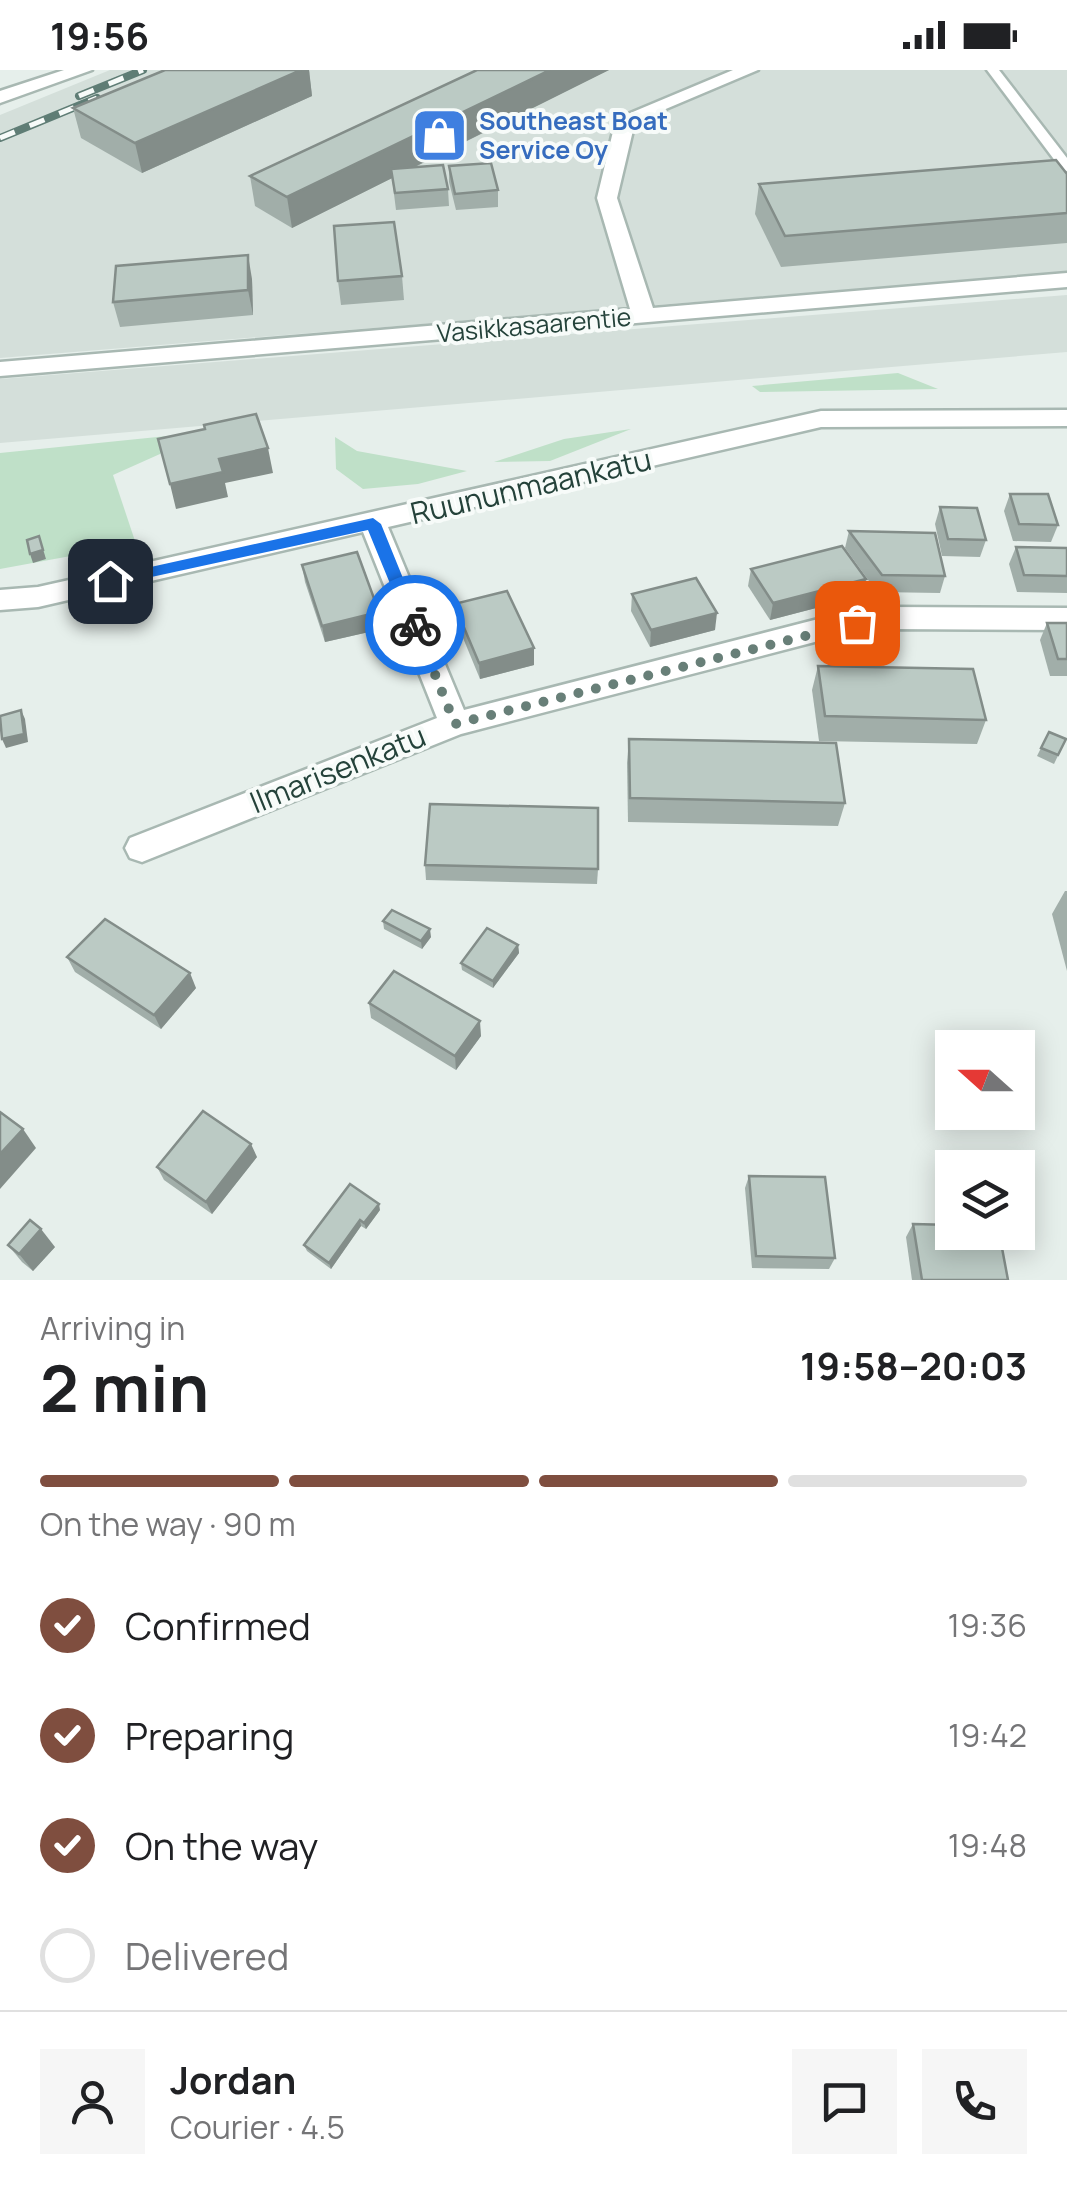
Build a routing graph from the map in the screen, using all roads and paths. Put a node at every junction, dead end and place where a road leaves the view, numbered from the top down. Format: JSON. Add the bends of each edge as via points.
{"nodes":[{"id":1,"x":83,"y":70,"type":"edge"},
{"id":2,"x":749,"y":70,"type":"edge"},
{"id":3,"x":993,"y":70,"type":"edge"},
{"id":4,"x":0,"y":97,"type":"edge"},
{"id":5,"x":1067,"y":168,"type":"edge"},
{"id":6,"x":1067,"y":280,"type":"edge"},
{"id":7,"x":644,"y":316,"type":"junction"},
{"id":8,"x":0,"y":369,"type":"edge"},
{"id":9,"x":1067,"y":418,"type":"edge"},
{"id":10,"x":373,"y":524,"type":"junction"},
{"id":11,"x":0,"y":600,"type":"edge"},
{"id":12,"x":1067,"y":619,"type":"edge"},
{"id":13,"x":455,"y":724,"type":"junction"},
{"id":14,"x":142,"y":848,"type":"dead end"}],
"edges":[{"from":1,"to":4,"type":"street"},
{"from":2,"to":7,"type":"street","via":[[626,118],[607,198]]},
{"from":3,"to":5,"type":"lane"},
{"from":6,"to":7,"type":"street","name":"Vasikkasaarentie"},
{"from":7,"to":8,"type":"street","name":"Vasikkasaarentie"},
{"from":9,"to":10,"type":"street","name":"Ruununmaankatu","via":[[821,419]]},
{"from":10,"to":11,"type":"street","name":"Ruununmaankatu"},
{"from":10,"to":13,"type":"street"},
{"from":12,"to":13,"type":"street","name":"Ilmarisenkatu","via":[[888,618],[826,628]]},
{"from":13,"to":14,"type":"street","name":"Ilmarisenkatu"}]}
